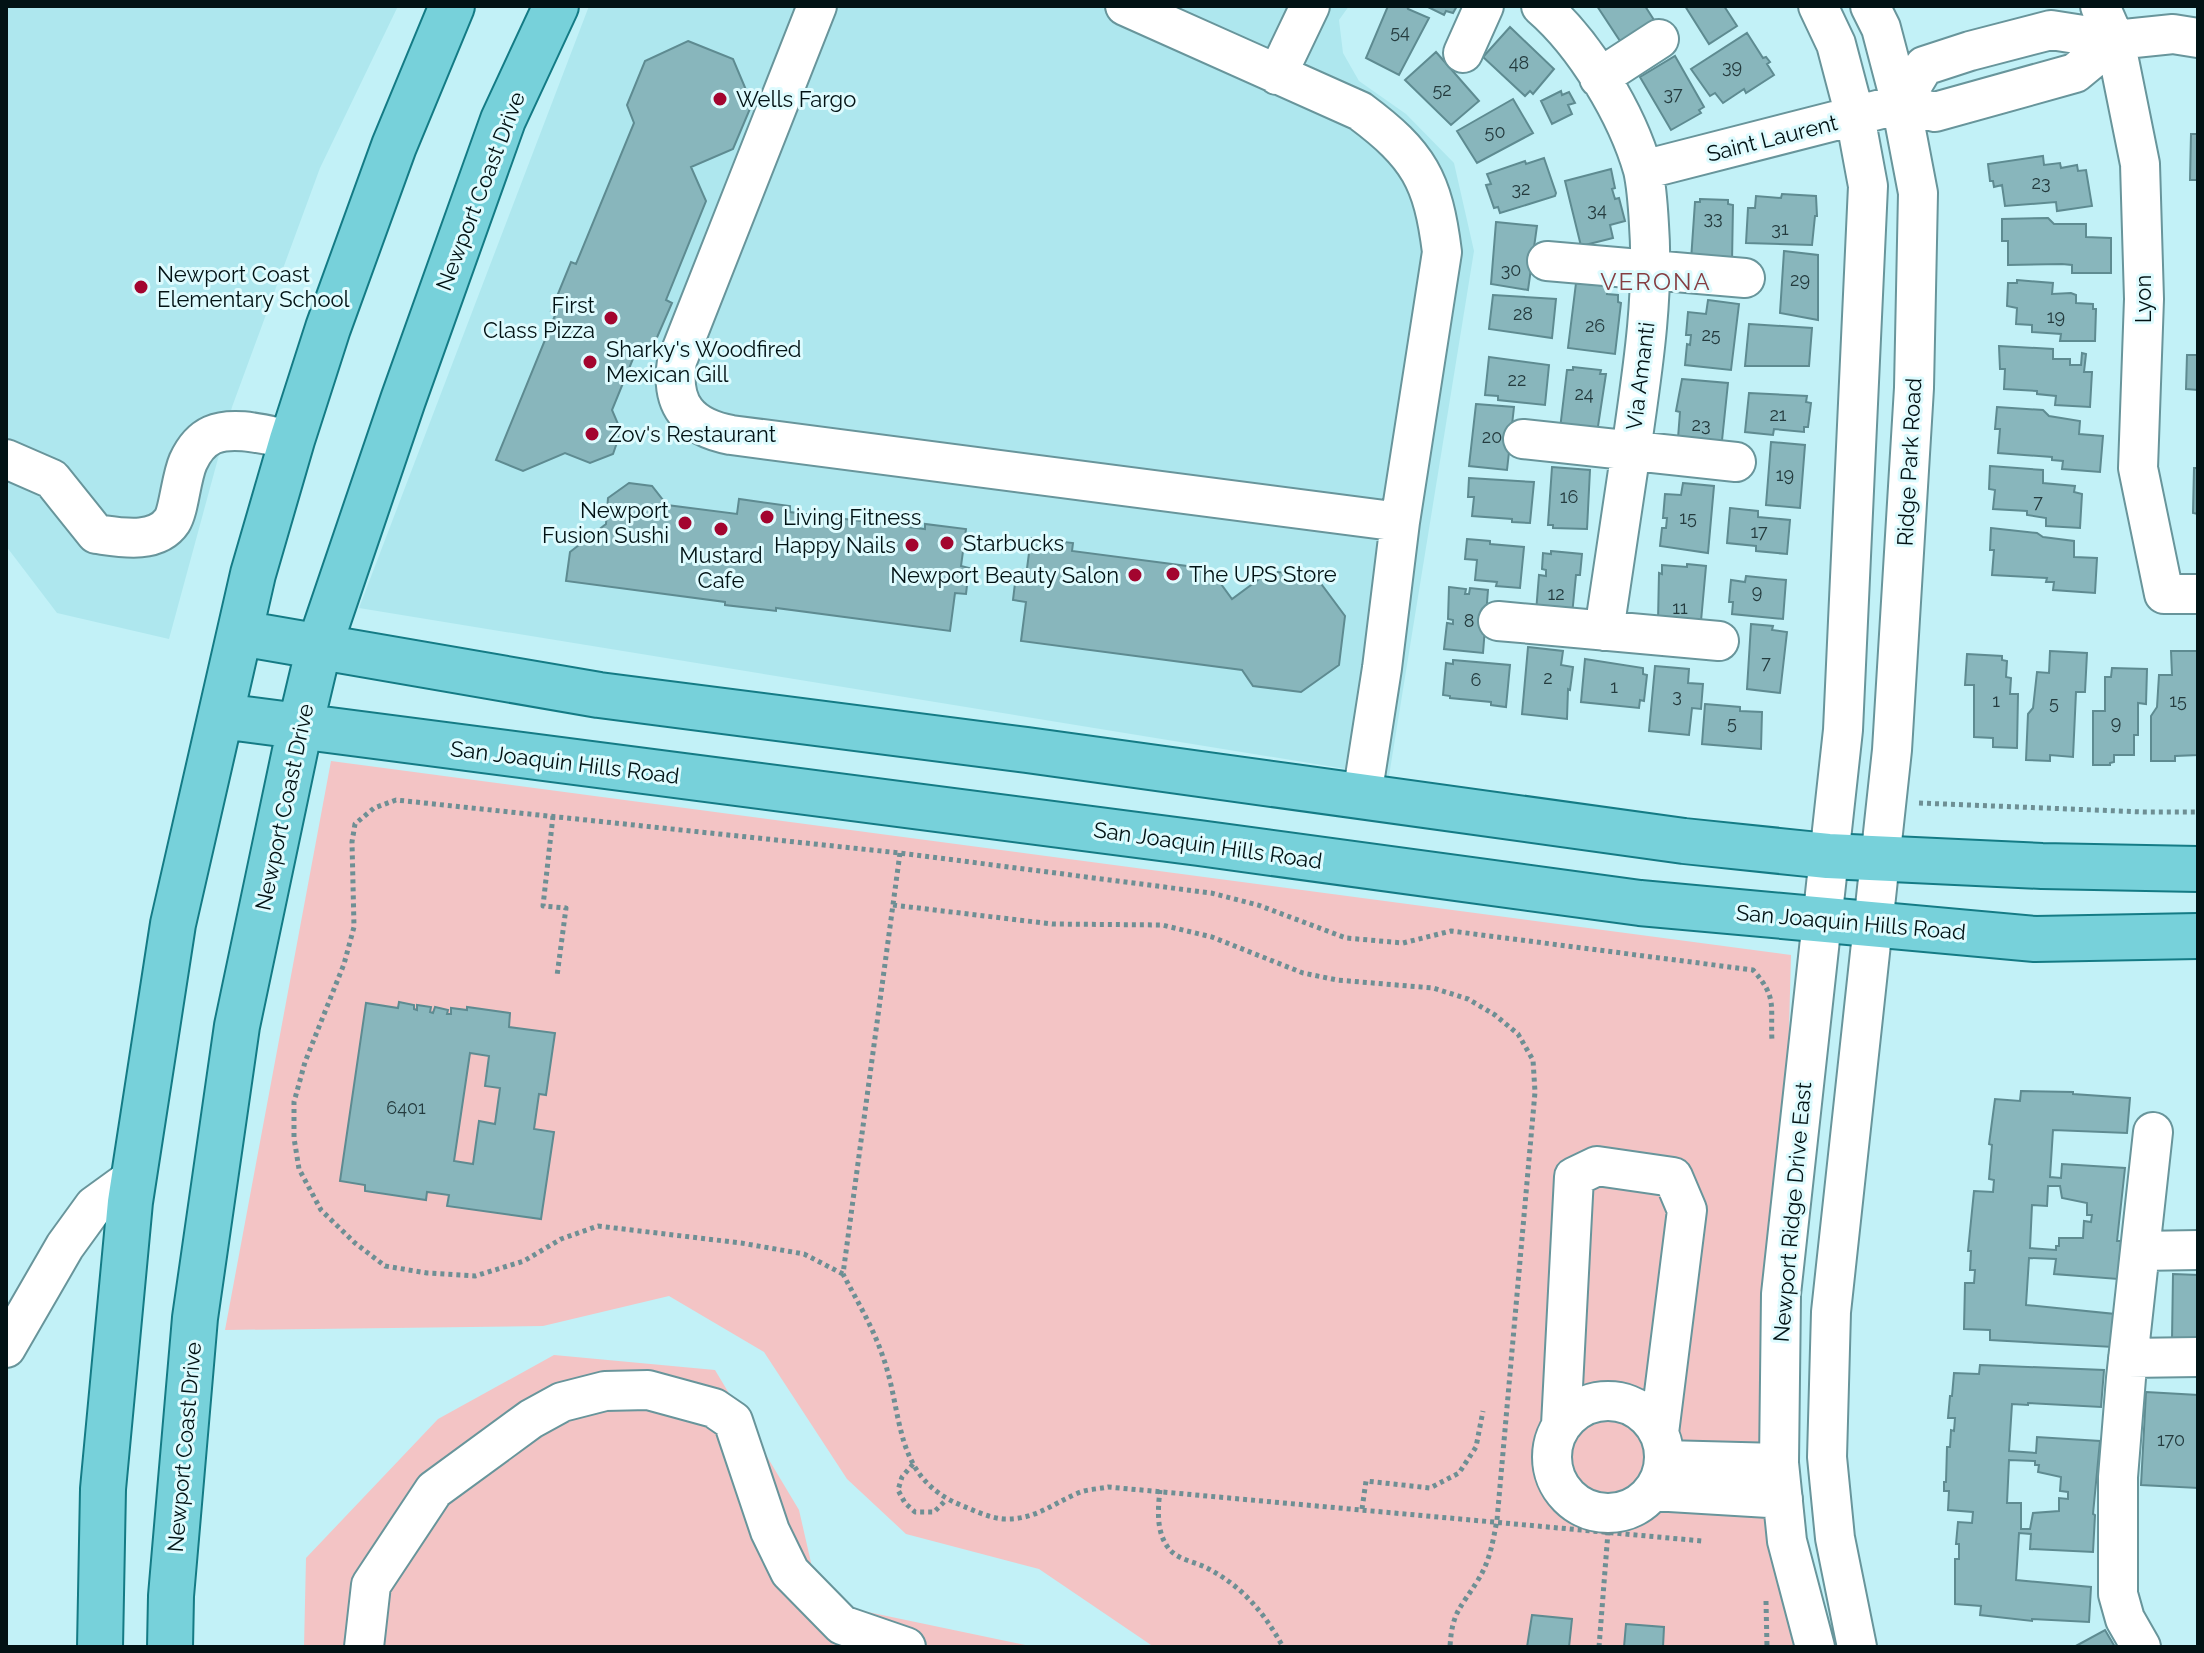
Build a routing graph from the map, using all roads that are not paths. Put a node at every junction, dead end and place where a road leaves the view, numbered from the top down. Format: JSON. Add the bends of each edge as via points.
{"nodes":[{"id":1,"x":452,"y":6,"type":"edge"},
{"id":2,"x":556,"y":6,"type":"edge"},
{"id":3,"x":817,"y":6,"type":"edge"},
{"id":4,"x":1125,"y":6,"type":"edge"},
{"id":5,"x":1310,"y":6,"type":"edge"},
{"id":6,"x":1484,"y":6,"type":"edge"},
{"id":7,"x":1541,"y":6,"type":"edge"},
{"id":8,"x":1818,"y":6,"type":"edge"},
{"id":9,"x":1870,"y":6,"type":"edge"},
{"id":10,"x":2100,"y":6,"type":"edge"},
{"id":11,"x":2198,"y":38,"type":"edge"},
{"id":12,"x":1659,"y":39,"type":"dead end"},
{"id":13,"x":2115,"y":40,"type":"junction"},
{"id":14,"x":1463,"y":53,"type":"dead end"},
{"id":15,"x":1277,"y":75,"type":"junction"},
{"id":16,"x":1599,"y":78,"type":"junction"},
{"id":17,"x":1901,"y":104,"type":"junction"},
{"id":18,"x":1855,"y":116,"type":"junction"},
{"id":19,"x":1643,"y":170,"type":"junction"},
{"id":20,"x":1547,"y":261,"type":"dead end"},
{"id":21,"x":1650,"y":270,"type":"junction"},
{"id":22,"x":1745,"y":278,"type":"dead end"},
{"id":23,"x":1523,"y":439,"type":"dead end"},
{"id":24,"x":292,"y":440,"type":"junction"},
{"id":25,"x":1630,"y":452,"type":"junction"},
{"id":26,"x":6,"y":459,"type":"edge"},
{"id":27,"x":1736,"y":462,"type":"dead end"},
{"id":28,"x":1400,"y":522,"type":"junction"},
{"id":29,"x":2181,"y":594,"type":"edge"},
{"id":30,"x":1498,"y":621,"type":"dead end"},
{"id":31,"x":1604,"y":631,"type":"junction"},
{"id":32,"x":240,"y":633,"type":"junction"},
{"id":33,"x":1719,"y":641,"type":"dead end"},
{"id":34,"x":319,"y":647,"type":"junction"},
{"id":35,"x":221,"y":716,"type":"junction"},
{"id":36,"x":300,"y":727,"type":"junction"},
{"id":37,"x":1362,"y":796,"type":"junction"},
{"id":38,"x":1828,"y":856,"type":"junction"},
{"id":39,"x":1879,"y":858,"type":"junction"},
{"id":40,"x":2198,"y":869,"type":"edge"},
{"id":41,"x":1821,"y":919,"type":"junction"},
{"id":42,"x":1871,"y":923,"type":"junction"},
{"id":43,"x":2198,"y":936,"type":"edge"},
{"id":44,"x":2153,"y":1132,"type":"dead end"},
{"id":45,"x":134,"y":1177,"type":"junction"},
{"id":46,"x":2198,"y":1250,"type":"edge"},
{"id":47,"x":2140,"y":1251,"type":"junction"},
{"id":48,"x":6,"y":1348,"type":"edge"},
{"id":49,"x":2198,"y":1357,"type":"edge"},
{"id":50,"x":2128,"y":1358,"type":"junction"},
{"id":51,"x":1561,"y":1425,"type":"junction"},
{"id":52,"x":1659,"y":1461,"type":"junction"},
{"id":53,"x":1781,"y":1481,"type":"junction"},
{"id":54,"x":100,"y":1647,"type":"edge"},
{"id":55,"x":170,"y":1647,"type":"edge"},
{"id":56,"x":364,"y":1647,"type":"edge"},
{"id":57,"x":906,"y":1647,"type":"edge"},
{"id":58,"x":1815,"y":1647,"type":"edge"},
{"id":59,"x":1857,"y":1647,"type":"edge"},
{"id":60,"x":2141,"y":1647,"type":"edge"}],
"edges":[{"from":1,"to":24,"type":"main road","via":[[394,146]]},
{"from":2,"to":34,"type":"main road","name":"Newport Coast Drive","via":[[503,120]]},
{"from":3,"to":28,"type":"street","via":[[677,361],[676,397],[696,422],[731,435]]},
{"from":4,"to":15,"type":"street"},
{"from":5,"to":15,"type":"street"},
{"from":6,"to":14,"type":"street"},
{"from":7,"to":16,"type":"street","name":"Via Amanti"},
{"from":8,"to":18,"type":"street","via":[[1836,44]]},
{"from":9,"to":17,"type":"street","name":"Ridge Park Road"},
{"from":10,"to":13,"type":"street","name":"Lyon"},
{"from":11,"to":13,"type":"street","via":[[2173,34]]},
{"from":12,"to":16,"type":"street"},
{"from":13,"to":17,"type":"street","name":"Saint Laurent","via":[[2075,73],[1935,112]]},
{"from":13,"to":29,"type":"street","name":"Lyon","via":[[2140,164],[2144,299],[2138,468]]},
{"from":15,"to":28,"type":"street","via":[[1360,111],[1392,135],[1417,162],[1438,220],[1442,252]]},
{"from":16,"to":19,"type":"street","name":"Via Amanti"},
{"from":17,"to":18,"type":"street","name":"Saint Laurent"},
{"from":17,"to":39,"type":"street","name":"Ridge Park Road","via":[[1918,193],[1914,388],[1892,750]]},
{"from":18,"to":19,"type":"street","name":"Saint Laurent"},
{"from":18,"to":38,"type":"street","via":[[1868,186],[1843,730]]},
{"from":19,"to":21,"type":"street","name":"Via Amanti"},
{"from":20,"to":21,"type":"street"},
{"from":21,"to":22,"type":"street"},
{"from":21,"to":25,"type":"street","name":"Via Amanti","via":[[1644,363]]},
{"from":23,"to":25,"type":"street"},
{"from":24,"to":26,"type":"street","via":[[248,433],[212,435],[194,449],[172,521],[156,535],[129,538],[96,534],[52,479]]},
{"from":24,"to":32,"type":"main road"},
{"from":25,"to":27,"type":"street"},
{"from":25,"to":31,"type":"street","name":"Via Amanti"},
{"from":28,"to":37,"type":"street"},
{"from":30,"to":31,"type":"street"},
{"from":31,"to":33,"type":"street"},
{"from":32,"to":34,"type":"main road"},
{"from":32,"to":35,"type":"main road"},
{"from":34,"to":36,"type":"main road","name":"Newport Coast Drive"},
{"from":34,"to":37,"type":"main road","via":[[599,695]]},
{"from":35,"to":36,"type":"main road","name":"San Joaquin Hills Road"},
{"from":35,"to":45,"type":"main road","via":[[173,924]]},
{"from":36,"to":41,"type":"main road","name":"San Joaquin Hills Road","via":[[1625,902]]},
{"from":36,"to":55,"type":"main road","name":"Newport Coast Drive","via":[[237,1026],[195,1318]]},
{"from":37,"to":38,"type":"main road"},
{"from":38,"to":39,"type":"main road"},
{"from":38,"to":41,"type":"street"},
{"from":39,"to":40,"type":"main road"},
{"from":39,"to":42,"type":"street","name":"Ridge Park Road"},
{"from":41,"to":42,"type":"main road","name":"San Joaquin Hills Road"},
{"from":41,"to":53,"type":"street","name":"Newport Ridge Drive East","via":[[1781,1294]]},
{"from":42,"to":43,"type":"main road","name":"San Joaquin Hills Road","via":[[2035,939]]},
{"from":42,"to":59,"type":"street","via":[[1831,1312],[1827,1457],[1835,1538]]},
{"from":44,"to":47,"type":"street"},
{"from":45,"to":48,"type":"street","via":[[94,1206]]},
{"from":45,"to":54,"type":"main road","via":[[103,1489]]},
{"from":46,"to":47,"type":"street"},
{"from":47,"to":50,"type":"street"},
{"from":49,"to":50,"type":"street"},
{"from":50,"to":60,"type":"street","via":[[2118,1477],[2118,1594]]},
{"from":51,"to":52,"type":"street","via":[[1579,1409],[1601,1401],[1624,1403],[1645,1414]]},
{"from":51,"to":52,"type":"street","via":[[1552,1467],[1575,1502],[1595,1511],[1616,1513],[1636,1505]]},
{"from":51,"to":52,"type":"street","via":[[1574,1177],[1597,1166],[1673,1177],[1687,1210]]},
{"from":52,"to":53,"type":"street"},
{"from":53,"to":58,"type":"street","name":"Newport Ridge Drive East","via":[[1787,1541]]},
{"from":56,"to":57,"type":"street","via":[[371,1585],[434,1490],[562,1402],[633,1390],[714,1408],[733,1421],[770,1531],[790,1572],[842,1625]]}]}
